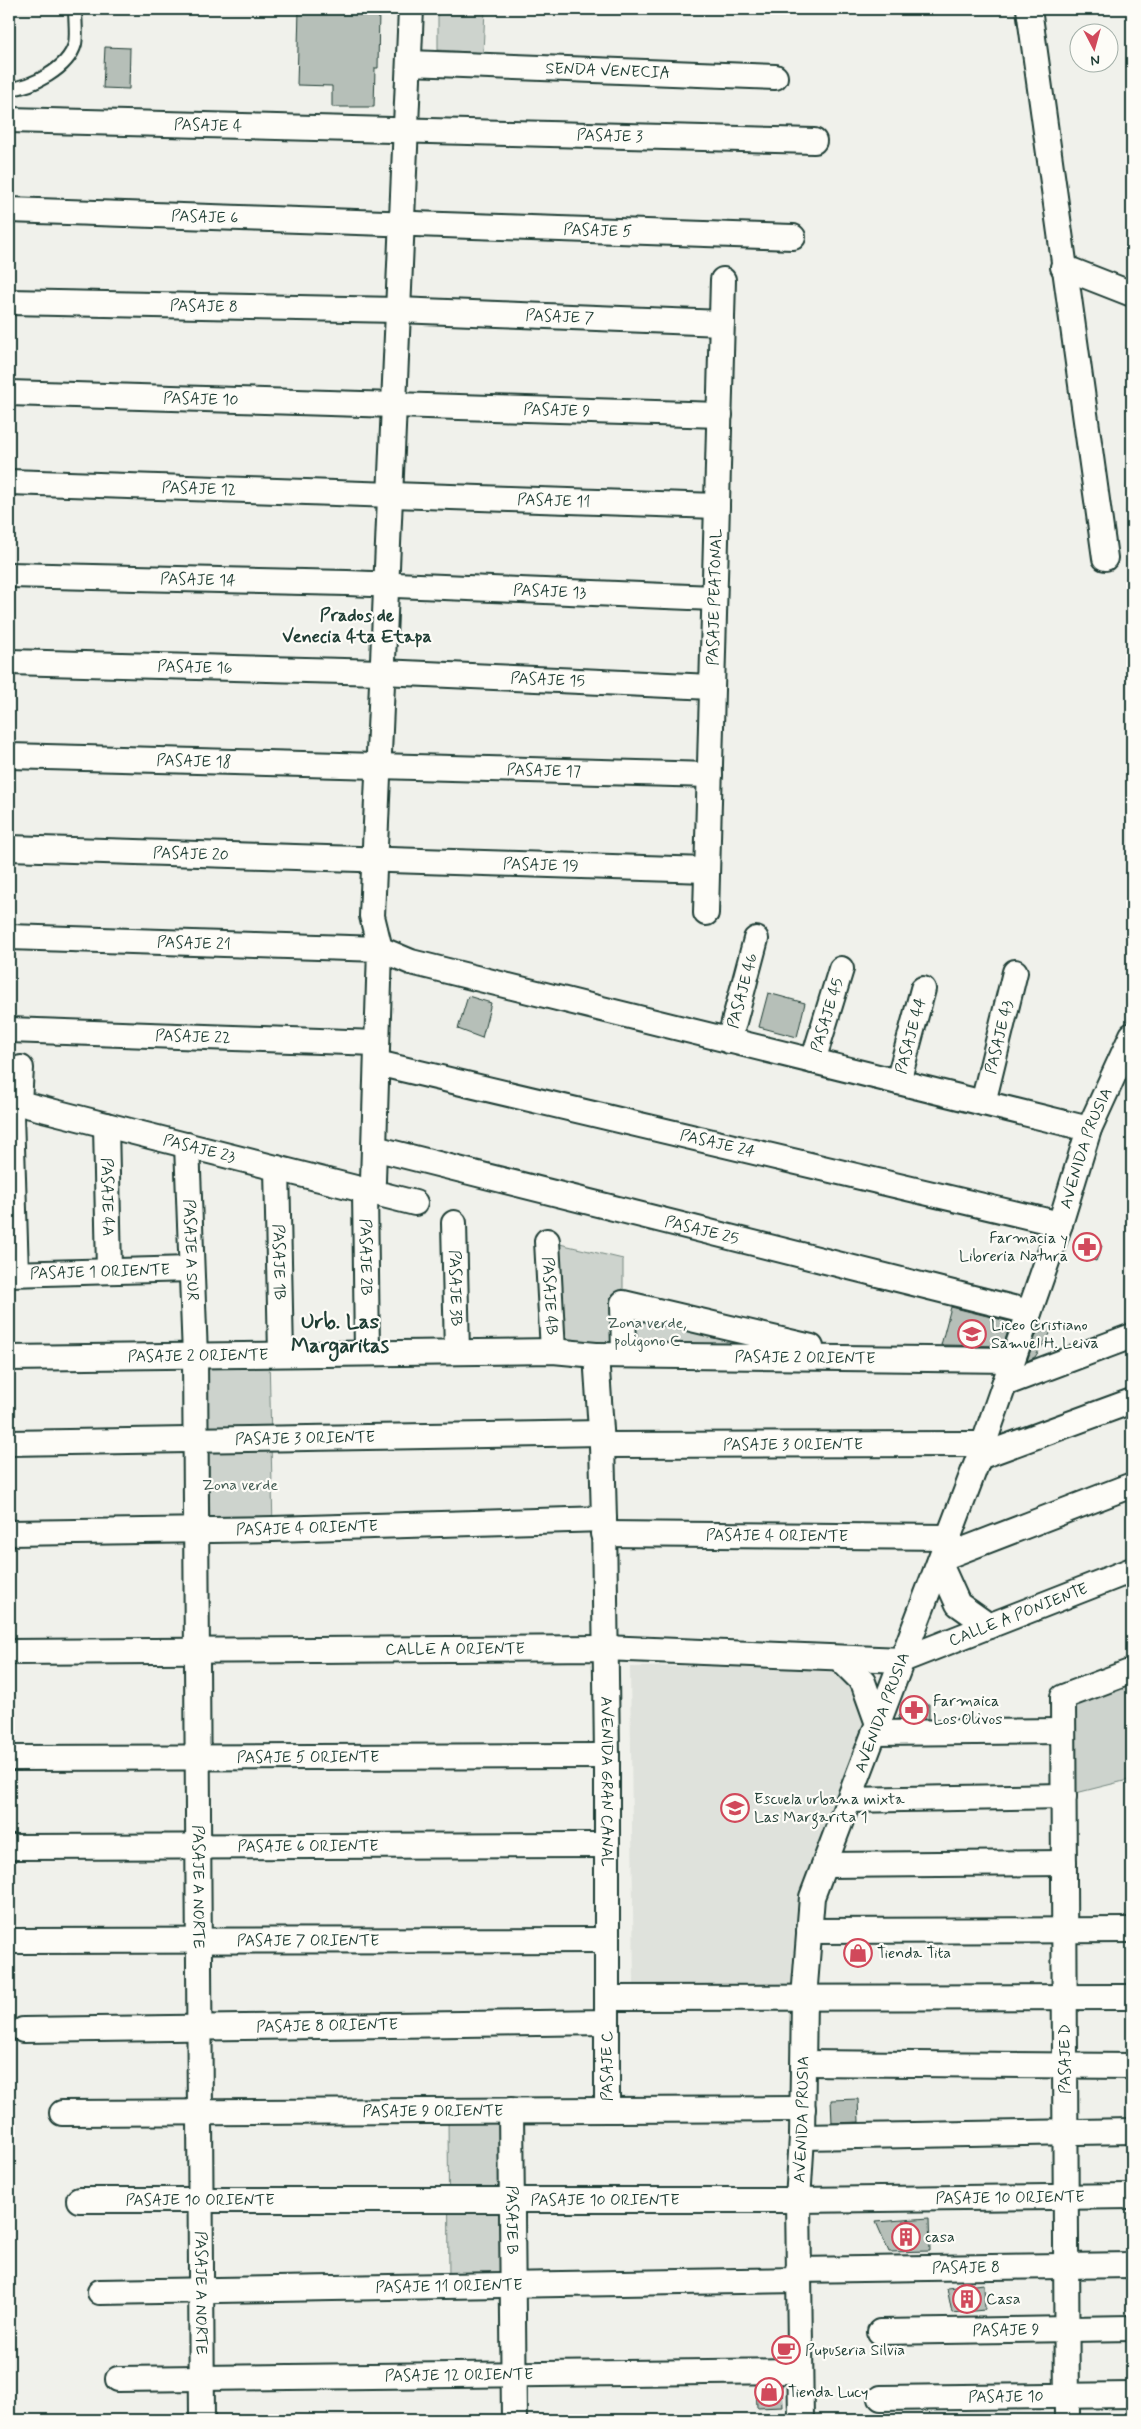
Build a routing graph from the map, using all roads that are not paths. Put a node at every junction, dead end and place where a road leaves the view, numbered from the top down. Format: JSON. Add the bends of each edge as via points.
{"nodes":[{"id":1,"x":75,"y":9,"type":"edge"},
{"id":2,"x":411,"y":9,"type":"edge"},
{"id":3,"x":1029,"y":9,"type":"edge"},
{"id":4,"x":409,"y":63,"type":"junction"},
{"id":5,"x":776,"y":77,"type":"dead end"},
{"id":6,"x":9,"y":89,"type":"edge"},
{"id":7,"x":9,"y":120,"type":"edge"},
{"id":8,"x":406,"y":131,"type":"junction"},
{"id":9,"x":814,"y":141,"type":"dead end"},
{"id":10,"x":9,"y":210,"type":"edge"},
{"id":11,"x":402,"y":223,"type":"junction"},
{"id":12,"x":793,"y":237,"type":"dead end"},
{"id":13,"x":1063,"y":267,"type":"junction"},
{"id":14,"x":723,"y":280,"type":"dead end"},
{"id":15,"x":1132,"y":294,"type":"edge"},
{"id":16,"x":9,"y":302,"type":"edge"},
{"id":17,"x":398,"y":310,"type":"junction"},
{"id":18,"x":722,"y":323,"type":"junction"},
{"id":19,"x":9,"y":393,"type":"edge"},
{"id":20,"x":394,"y":405,"type":"junction"},
{"id":21,"x":720,"y":415,"type":"junction"},
{"id":22,"x":9,"y":482,"type":"edge"},
{"id":23,"x":390,"y":494,"type":"junction"},
{"id":24,"x":717,"y":506,"type":"junction"},
{"id":25,"x":1104,"y":558,"type":"dead end"},
{"id":26,"x":9,"y":575,"type":"edge"},
{"id":27,"x":386,"y":585,"type":"junction"},
{"id":28,"x":714,"y":598,"type":"junction"},
{"id":29,"x":9,"y":662,"type":"edge"},
{"id":30,"x":382,"y":672,"type":"junction"},
{"id":31,"x":712,"y":688,"type":"junction"},
{"id":32,"x":9,"y":756,"type":"edge"},
{"id":33,"x":378,"y":768,"type":"junction"},
{"id":34,"x":710,"y":775,"type":"junction"},
{"id":35,"x":9,"y":848,"type":"edge"},
{"id":36,"x":374,"y":858,"type":"junction"},
{"id":37,"x":707,"y":870,"type":"junction"},
{"id":38,"x":706,"y":913,"type":"dead end"},
{"id":39,"x":9,"y":937,"type":"edge"},
{"id":40,"x":756,"y":939,"type":"dead end"},
{"id":41,"x":380,"y":949,"type":"junction"},
{"id":42,"x":841,"y":969,"type":"dead end"},
{"id":43,"x":1015,"y":972,"type":"dead end"},
{"id":44,"x":923,"y":989,"type":"dead end"},
{"id":45,"x":9,"y":1030,"type":"edge"},
{"id":46,"x":1132,"y":1035,"type":"edge"},
{"id":47,"x":729,"y":1041,"type":"junction"},
{"id":48,"x":377,"y":1053,"type":"junction"},
{"id":49,"x":813,"y":1061,"type":"junction"},
{"id":50,"x":21,"y":1068,"type":"dead end"},
{"id":51,"x":898,"y":1082,"type":"junction"},
{"id":52,"x":983,"y":1103,"type":"junction"},
{"id":53,"x":11,"y":1115,"type":"dead end"},
{"id":54,"x":106,"y":1125,"type":"junction"},
{"id":55,"x":1089,"y":1129,"type":"junction"},
{"id":56,"x":187,"y":1145,"type":"junction"},
{"id":57,"x":374,"y":1148,"type":"junction"},
{"id":58,"x":277,"y":1168,"type":"junction"},
{"id":59,"x":369,"y":1186,"type":"junction"},
{"id":60,"x":414,"y":1203,"type":"dead end"},
{"id":61,"x":454,"y":1223,"type":"dead end"},
{"id":62,"x":1060,"y":1224,"type":"junction"},
{"id":63,"x":547,"y":1241,"type":"dead end"},
{"id":64,"x":191,"y":1269,"type":"junction"},
{"id":65,"x":109,"y":1271,"type":"junction"},
{"id":66,"x":13,"y":1273,"type":"edge"},
{"id":67,"x":1029,"y":1312,"type":"junction"},
{"id":68,"x":1132,"y":1336,"type":"edge"},
{"id":69,"x":552,"y":1351,"type":"junction"},
{"id":70,"x":456,"y":1352,"type":"junction"},
{"id":71,"x":368,"y":1353,"type":"junction"},
{"id":72,"x":281,"y":1354,"type":"junction"},
{"id":73,"x":624,"y":1354,"type":"junction"},
{"id":74,"x":194,"y":1356,"type":"junction"},
{"id":75,"x":9,"y":1358,"type":"edge"},
{"id":76,"x":854,"y":1358,"type":"junction"},
{"id":77,"x":1012,"y":1360,"type":"junction"},
{"id":78,"x":597,"y":1362,"type":"junction"},
{"id":79,"x":1004,"y":1384,"type":"junction"},
{"id":80,"x":1132,"y":1401,"type":"edge"},
{"id":81,"x":602,"y":1439,"type":"junction"},
{"id":82,"x":195,"y":1441,"type":"junction"},
{"id":83,"x":9,"y":1443,"type":"edge"},
{"id":84,"x":981,"y":1451,"type":"junction"},
{"id":85,"x":1132,"y":1485,"type":"edge"},
{"id":86,"x":604,"y":1527,"type":"junction"},
{"id":87,"x":195,"y":1530,"type":"junction"},
{"id":88,"x":9,"y":1533,"type":"edge"},
{"id":89,"x":944,"y":1553,"type":"junction"},
{"id":90,"x":1132,"y":1570,"type":"edge"},
{"id":91,"x":989,"y":1626,"type":"junction"},
{"id":92,"x":604,"y":1648,"type":"junction"},
{"id":93,"x":196,"y":1651,"type":"junction"},
{"id":94,"x":9,"y":1652,"type":"edge"},
{"id":95,"x":839,"y":1658,"type":"junction"},
{"id":96,"x":902,"y":1660,"type":"junction"},
{"id":97,"x":1132,"y":1671,"type":"edge"},
{"id":98,"x":876,"y":1728,"type":"junction"},
{"id":99,"x":1063,"y":1731,"type":"junction"},
{"id":100,"x":607,"y":1756,"type":"junction"},
{"id":101,"x":196,"y":1757,"type":"junction"},
{"id":102,"x":9,"y":1758,"type":"edge"},
{"id":103,"x":1064,"y":1796,"type":"junction"},
{"id":104,"x":849,"y":1800,"type":"junction"},
{"id":105,"x":607,"y":1845,"type":"junction"},
{"id":106,"x":9,"y":1847,"type":"edge"},
{"id":107,"x":197,"y":1847,"type":"junction"},
{"id":108,"x":1064,"y":1863,"type":"junction"},
{"id":109,"x":824,"y":1865,"type":"junction"},
{"id":110,"x":1064,"y":1930,"type":"junction"},
{"id":111,"x":1132,"y":1930,"type":"edge"},
{"id":112,"x":809,"y":1931,"type":"junction"},
{"id":113,"x":197,"y":1940,"type":"junction"},
{"id":114,"x":607,"y":1940,"type":"junction"},
{"id":115,"x":9,"y":1941,"type":"edge"},
{"id":116,"x":1065,"y":1997,"type":"junction"},
{"id":117,"x":1132,"y":1997,"type":"edge"},
{"id":118,"x":608,"y":1998,"type":"junction"},
{"id":119,"x":804,"y":1998,"type":"junction"},
{"id":120,"x":607,"y":2022,"type":"junction"},
{"id":121,"x":198,"y":2028,"type":"junction"},
{"id":122,"x":23,"y":2030,"type":"dead end"},
{"id":123,"x":804,"y":2063,"type":"junction"},
{"id":124,"x":1065,"y":2065,"type":"junction"},
{"id":125,"x":1132,"y":2066,"type":"edge"},
{"id":126,"x":803,"y":2109,"type":"junction"},
{"id":127,"x":511,"y":2110,"type":"junction"},
{"id":128,"x":607,"y":2110,"type":"junction"},
{"id":129,"x":199,"y":2112,"type":"junction"},
{"id":130,"x":62,"y":2113,"type":"dead end"},
{"id":131,"x":1132,"y":2131,"type":"edge"},
{"id":132,"x":1065,"y":2132,"type":"junction"},
{"id":133,"x":802,"y":2137,"type":"junction"},
{"id":134,"x":1066,"y":2196,"type":"junction"},
{"id":135,"x":1132,"y":2196,"type":"edge"},
{"id":136,"x":79,"y":2200,"type":"dead end"},
{"id":137,"x":200,"y":2200,"type":"junction"},
{"id":138,"x":512,"y":2200,"type":"junction"},
{"id":139,"x":798,"y":2200,"type":"junction"},
{"id":140,"x":1132,"y":2265,"type":"edge"},
{"id":141,"x":1066,"y":2266,"type":"junction"},
{"id":142,"x":798,"y":2275,"type":"junction"},
{"id":143,"x":512,"y":2285,"type":"junction"},
{"id":144,"x":200,"y":2290,"type":"junction"},
{"id":145,"x":100,"y":2292,"type":"dead end"},
{"id":146,"x":1132,"y":2328,"type":"edge"},
{"id":147,"x":1066,"y":2329,"type":"junction"},
{"id":148,"x":880,"y":2332,"type":"dead end"},
{"id":149,"x":800,"y":2371,"type":"junction"},
{"id":150,"x":513,"y":2374,"type":"junction"},
{"id":151,"x":201,"y":2378,"type":"junction"},
{"id":152,"x":118,"y":2379,"type":"dead end"},
{"id":153,"x":1132,"y":2395,"type":"edge"},
{"id":154,"x":1067,"y":2396,"type":"junction"},
{"id":155,"x":881,"y":2398,"type":"dead end"},
{"id":156,"x":202,"y":2420,"type":"edge"},
{"id":157,"x":514,"y":2420,"type":"edge"},
{"id":158,"x":801,"y":2420,"type":"edge"},
{"id":159,"x":1067,"y":2420,"type":"edge"}],
"edges":[{"from":1,"to":6,"type":"lane","via":[[74,45],[64,62],[45,76]]},
{"from":2,"to":4,"type":"street","name":"PASAJE 2B"},
{"from":3,"to":13,"type":"street"},
{"from":4,"to":5,"type":"street","name":"SENDA VENECIA"},
{"from":4,"to":8,"type":"street","name":"PASAJE 2B"},
{"from":7,"to":8,"type":"street","name":"PASAJE 4"},
{"from":8,"to":9,"type":"street","name":"PASAJE 3"},
{"from":8,"to":11,"type":"street","name":"PASAJE 2B"},
{"from":10,"to":11,"type":"street","name":"PASAJE 6"},
{"from":11,"to":12,"type":"street","name":"PASAJE 5"},
{"from":11,"to":17,"type":"street","name":"PASAJE 2B"},
{"from":13,"to":15,"type":"street"},
{"from":13,"to":25,"type":"street"},
{"from":14,"to":18,"type":"street","name":"PASAJE PEATONAL"},
{"from":16,"to":17,"type":"street","name":"PASAJE 8"},
{"from":17,"to":18,"type":"street","name":"PASAJE 7"},
{"from":17,"to":20,"type":"street","name":"PASAJE 2B"},
{"from":18,"to":21,"type":"street","name":"PASAJE PEATONAL"},
{"from":19,"to":20,"type":"street","name":"PASAJE 10"},
{"from":20,"to":21,"type":"street","name":"PASAJE 9"},
{"from":20,"to":23,"type":"street","name":"PASAJE 2B"},
{"from":21,"to":24,"type":"street","name":"PASAJE PEATONAL"},
{"from":22,"to":23,"type":"street","name":"PASAJE 12"},
{"from":23,"to":24,"type":"street","name":"PASAJE 11"},
{"from":23,"to":27,"type":"street","name":"PASAJE 2B"},
{"from":24,"to":28,"type":"street","name":"PASAJE PEATONAL"},
{"from":26,"to":27,"type":"street","name":"PASAJE 14"},
{"from":27,"to":28,"type":"street","name":"PASAJE 13"},
{"from":27,"to":30,"type":"street","name":"PASAJE 2B"},
{"from":28,"to":31,"type":"street","name":"PASAJE PEATONAL"},
{"from":29,"to":30,"type":"street","name":"PASAJE 16"},
{"from":30,"to":31,"type":"street","name":"PASAJE 15"},
{"from":30,"to":33,"type":"street","name":"PASAJE 2B"},
{"from":31,"to":34,"type":"street","name":"PASAJE PEATONAL"},
{"from":32,"to":33,"type":"street","name":"PASAJE 18"},
{"from":33,"to":34,"type":"street","name":"PASAJE 17"},
{"from":33,"to":36,"type":"street","name":"PASAJE 2B"},
{"from":34,"to":37,"type":"street","name":"PASAJE PEATONAL"},
{"from":35,"to":36,"type":"street","name":"PASAJE 20"},
{"from":36,"to":37,"type":"street","name":"PASAJE 19"},
{"from":36,"to":41,"type":"street","name":"PASAJE 2B","via":[[372,916]]},
{"from":37,"to":38,"type":"street","name":"PASAJE PEATONAL"},
{"from":39,"to":41,"type":"street","name":"PASAJE 21"},
{"from":40,"to":47,"type":"street","name":"PASAJE 46"},
{"from":41,"to":47,"type":"street","via":[[411,962]]},
{"from":41,"to":48,"type":"street","name":"PASAJE 2B"},
{"from":42,"to":49,"type":"street","name":"PASAJE 45"},
{"from":43,"to":52,"type":"street","name":"PASAJE 43"},
{"from":44,"to":51,"type":"street","name":"PASAJE 44"},
{"from":45,"to":48,"type":"street","name":"PASAJE 22"},
{"from":46,"to":55,"type":"street","name":"AVENIDA PRUSIA"},
{"from":47,"to":49,"type":"street"},
{"from":48,"to":57,"type":"street","name":"PASAJE 2B"},
{"from":48,"to":62,"type":"street","name":"PASAJE 24"},
{"from":49,"to":51,"type":"street"},
{"from":50,"to":54,"type":"street","name":"PASAJE 23","via":[[19,1103]]},
{"from":51,"to":52,"type":"street"},
{"from":52,"to":55,"type":"street"},
{"from":53,"to":66,"type":"street"},
{"from":54,"to":56,"type":"street","name":"PASAJE 23"},
{"from":54,"to":65,"type":"street","name":"PASAJE 4A"},
{"from":55,"to":62,"type":"street","name":"AVENIDA PRUSIA"},
{"from":56,"to":58,"type":"street","name":"PASAJE 23"},
{"from":56,"to":64,"type":"street","name":"PASAJE A SUR"},
{"from":57,"to":59,"type":"street","name":"PASAJE 2B"},
{"from":57,"to":67,"type":"street","name":"PASAJE 25"},
{"from":58,"to":59,"type":"street","name":"PASAJE 23"},
{"from":58,"to":72,"type":"street","name":"PASAJE 1B"},
{"from":59,"to":60,"type":"street","name":"PASAJE 23"},
{"from":59,"to":71,"type":"street","name":"PASAJE 2B"},
{"from":61,"to":70,"type":"street","name":"PASAJE 3B"},
{"from":62,"to":67,"type":"street","name":"AVENIDA PRUSIA"},
{"from":63,"to":69,"type":"street","name":"PASAJE 4B"},
{"from":64,"to":65,"type":"street","name":"PASAJE 1 ORIENTE"},
{"from":64,"to":74,"type":"street","name":"PASAJE A SUR"},
{"from":65,"to":66,"type":"street","name":"PASAJE 1 ORIENTE"},
{"from":67,"to":77,"type":"street","name":"AVENIDA PRUSIA"},
{"from":68,"to":79,"type":"street"},
{"from":69,"to":70,"type":"street","name":"PASAJE 2 ORIENTE"},
{"from":69,"to":78,"type":"street","name":"PASAJE 2 ORIENTE"},
{"from":70,"to":71,"type":"street","name":"PASAJE 2 ORIENTE"},
{"from":71,"to":72,"type":"street","name":"PASAJE 2 ORIENTE"},
{"from":72,"to":74,"type":"street","name":"PASAJE 2 ORIENTE"},
{"from":73,"to":76,"type":"street","name":"PASAJE 2 ORIENTE"},
{"from":73,"to":76,"type":"street","via":[[623,1302]]},
{"from":73,"to":78,"type":"street","name":"PASAJE 2 ORIENTE"},
{"from":74,"to":75,"type":"street","name":"PASAJE 2 ORIENTE"},
{"from":74,"to":82,"type":"street","name":"PASAJE A NORTE"},
{"from":76,"to":77,"type":"street","name":"PASAJE 2 ORIENTE"},
{"from":77,"to":79,"type":"street","name":"AVENIDA PRUSIA"},
{"from":78,"to":81,"type":"street","name":"AVENIDA GRAN CANAL"},
{"from":79,"to":84,"type":"street","name":"AVENIDA PRUSIA"},
{"from":80,"to":84,"type":"street","name":"PASAJE 3 ORIENTE"},
{"from":81,"to":82,"type":"street","name":"PASAJE 3 ORIENTE"},
{"from":81,"to":84,"type":"street","name":"PASAJE 3 ORIENTE"},
{"from":81,"to":86,"type":"street","name":"AVENIDA GRAN CANAL"},
{"from":82,"to":83,"type":"street","name":"PASAJE 3 ORIENTE"},
{"from":82,"to":87,"type":"street","name":"PASAJE A NORTE"},
{"from":84,"to":89,"type":"street","name":"AVENIDA PRUSIA"},
{"from":85,"to":89,"type":"street"},
{"from":86,"to":87,"type":"street","name":"PASAJE 4 ORIENTE"},
{"from":86,"to":89,"type":"street","name":"PASAJE 4 ORIENTE"},
{"from":86,"to":92,"type":"street","name":"AVENIDA GRAN CANAL"},
{"from":87,"to":88,"type":"street","name":"PASAJE 4 ORIENTE"},
{"from":87,"to":93,"type":"street","name":"PASAJE A NORTE"},
{"from":89,"to":91,"type":"street","via":[[958,1604]]},
{"from":89,"to":96,"type":"street","name":"AVENIDA PRUSIA"},
{"from":90,"to":91,"type":"street","name":"CALLE A PONIENTE"},
{"from":91,"to":96,"type":"street","name":"CALLE A PONIENTE"},
{"from":92,"to":93,"type":"street","name":"CALLE A ORIENTE"},
{"from":92,"to":95,"type":"street","name":"CALLE A ORIENTE"},
{"from":92,"to":100,"type":"street","name":"AVENIDA GRAN CANAL"},
{"from":93,"to":94,"type":"street","name":"CALLE A ORIENTE"},
{"from":93,"to":101,"type":"street","name":"PASAJE A NORTE"},
{"from":95,"to":96,"type":"street","name":"CALLE A ORIENTE"},
{"from":95,"to":98,"type":"street","via":[[863,1682]]},
{"from":96,"to":98,"type":"street","name":"AVENIDA PRUSIA"},
{"from":97,"to":99,"type":"street","name":"PASAJE D","via":[[1063,1697]]},
{"from":98,"to":99,"type":"street"},
{"from":98,"to":104,"type":"street","name":"AVENIDA PRUSIA"},
{"from":99,"to":103,"type":"street","name":"PASAJE D"},
{"from":100,"to":101,"type":"street","name":"PASAJE 5 ORIENTE"},
{"from":100,"to":105,"type":"street","name":"AVENIDA GRAN CANAL"},
{"from":101,"to":102,"type":"street","name":"PASAJE 5 ORIENTE"},
{"from":101,"to":107,"type":"street","name":"PASAJE A NORTE"},
{"from":103,"to":104,"type":"street"},
{"from":103,"to":108,"type":"street","name":"PASAJE D"},
{"from":104,"to":109,"type":"street","name":"AVENIDA PRUSIA"},
{"from":105,"to":107,"type":"street","name":"PASAJE 6 ORIENTE"},
{"from":105,"to":114,"type":"street","name":"AVENIDA GRAN CANAL"},
{"from":106,"to":107,"type":"street","name":"PASAJE 6 ORIENTE"},
{"from":107,"to":113,"type":"street","name":"PASAJE A NORTE"},
{"from":108,"to":109,"type":"street"},
{"from":108,"to":110,"type":"street","name":"PASAJE D"},
{"from":109,"to":112,"type":"street","name":"AVENIDA PRUSIA","via":[[812,1897]]},
{"from":110,"to":111,"type":"street"},
{"from":110,"to":112,"type":"street"},
{"from":110,"to":116,"type":"street","name":"PASAJE D"},
{"from":112,"to":119,"type":"street","name":"AVENIDA PRUSIA"},
{"from":113,"to":114,"type":"street","name":"PASAJE 7 ORIENTE"},
{"from":113,"to":115,"type":"street","name":"PASAJE 7 ORIENTE"},
{"from":113,"to":121,"type":"street","name":"PASAJE A NORTE"},
{"from":114,"to":118,"type":"street","name":"AVENIDA GRAN CANAL"},
{"from":116,"to":117,"type":"street"},
{"from":116,"to":119,"type":"street"},
{"from":116,"to":124,"type":"street","name":"PASAJE D"},
{"from":118,"to":119,"type":"street"},
{"from":118,"to":120,"type":"street"},
{"from":119,"to":123,"type":"street","name":"AVENIDA PRUSIA"},
{"from":120,"to":121,"type":"street","name":"PASAJE 8 ORIENTE"},
{"from":120,"to":128,"type":"street","name":"PASAJE C"},
{"from":121,"to":122,"type":"street","name":"PASAJE 8 ORIENTE"},
{"from":121,"to":129,"type":"street","name":"PASAJE A NORTE"},
{"from":123,"to":124,"type":"street"},
{"from":123,"to":126,"type":"street","name":"AVENIDA PRUSIA"},
{"from":124,"to":125,"type":"street"},
{"from":124,"to":132,"type":"street","name":"PASAJE D"},
{"from":126,"to":128,"type":"street","name":"PASAJE 9 ORIENTE"},
{"from":126,"to":133,"type":"street","name":"AVENIDA PRUSIA"},
{"from":127,"to":128,"type":"street","name":"PASAJE 9 ORIENTE"},
{"from":127,"to":129,"type":"street","name":"PASAJE 9 ORIENTE"},
{"from":127,"to":138,"type":"street","name":"PASAJE B"},
{"from":129,"to":130,"type":"street","name":"PASAJE 9 ORIENTE"},
{"from":129,"to":137,"type":"street","name":"PASAJE A NORTE"},
{"from":131,"to":132,"type":"street"},
{"from":132,"to":133,"type":"street"},
{"from":132,"to":134,"type":"street","name":"PASAJE D"},
{"from":133,"to":139,"type":"street","name":"AVENIDA PRUSIA"},
{"from":134,"to":135,"type":"street","name":"PASAJE 10 ORIENTE"},
{"from":134,"to":139,"type":"street","name":"PASAJE 10 ORIENTE"},
{"from":134,"to":141,"type":"street","name":"PASAJE D"},
{"from":136,"to":137,"type":"street","name":"PASAJE 10 ORIENTE"},
{"from":137,"to":138,"type":"street","name":"PASAJE 10 ORIENTE"},
{"from":137,"to":144,"type":"street","name":"PASAJE A NORTE"},
{"from":138,"to":139,"type":"street","name":"PASAJE 10 ORIENTE"},
{"from":138,"to":143,"type":"street","name":"PASAJE B"},
{"from":139,"to":142,"type":"street","name":"AVENIDA PRUSIA"},
{"from":140,"to":141,"type":"street","name":"PASAJE 8"},
{"from":141,"to":142,"type":"street","name":"PASAJE 8"},
{"from":141,"to":147,"type":"street","name":"PASAJE D"},
{"from":142,"to":143,"type":"street","name":"PASAJE 11 ORIENTE"},
{"from":142,"to":149,"type":"street","name":"AVENIDA PRUSIA"},
{"from":143,"to":144,"type":"street","name":"PASAJE 11 ORIENTE"},
{"from":143,"to":150,"type":"street","name":"PASAJE B"},
{"from":144,"to":145,"type":"street","name":"PASAJE 11 ORIENTE"},
{"from":144,"to":151,"type":"street","name":"PASAJE A NORTE"},
{"from":146,"to":147,"type":"street","name":"PASAJE 9"},
{"from":147,"to":148,"type":"street","name":"PASAJE 9"},
{"from":147,"to":154,"type":"street","name":"PASAJE D"},
{"from":149,"to":150,"type":"street","name":"PASAJE 12 ORIENTE"},
{"from":149,"to":158,"type":"street","name":"AVENIDA PRUSIA"},
{"from":150,"to":151,"type":"street","name":"PASAJE 12 ORIENTE"},
{"from":150,"to":157,"type":"street","name":"PASAJE B"},
{"from":151,"to":152,"type":"street","name":"PASAJE 12 ORIENTE"},
{"from":151,"to":156,"type":"street","name":"PASAJE A NORTE"},
{"from":153,"to":154,"type":"street","name":"PASAJE 10"},
{"from":154,"to":155,"type":"street","name":"PASAJE 10"},
{"from":154,"to":159,"type":"street","name":"PASAJE D"}]}
